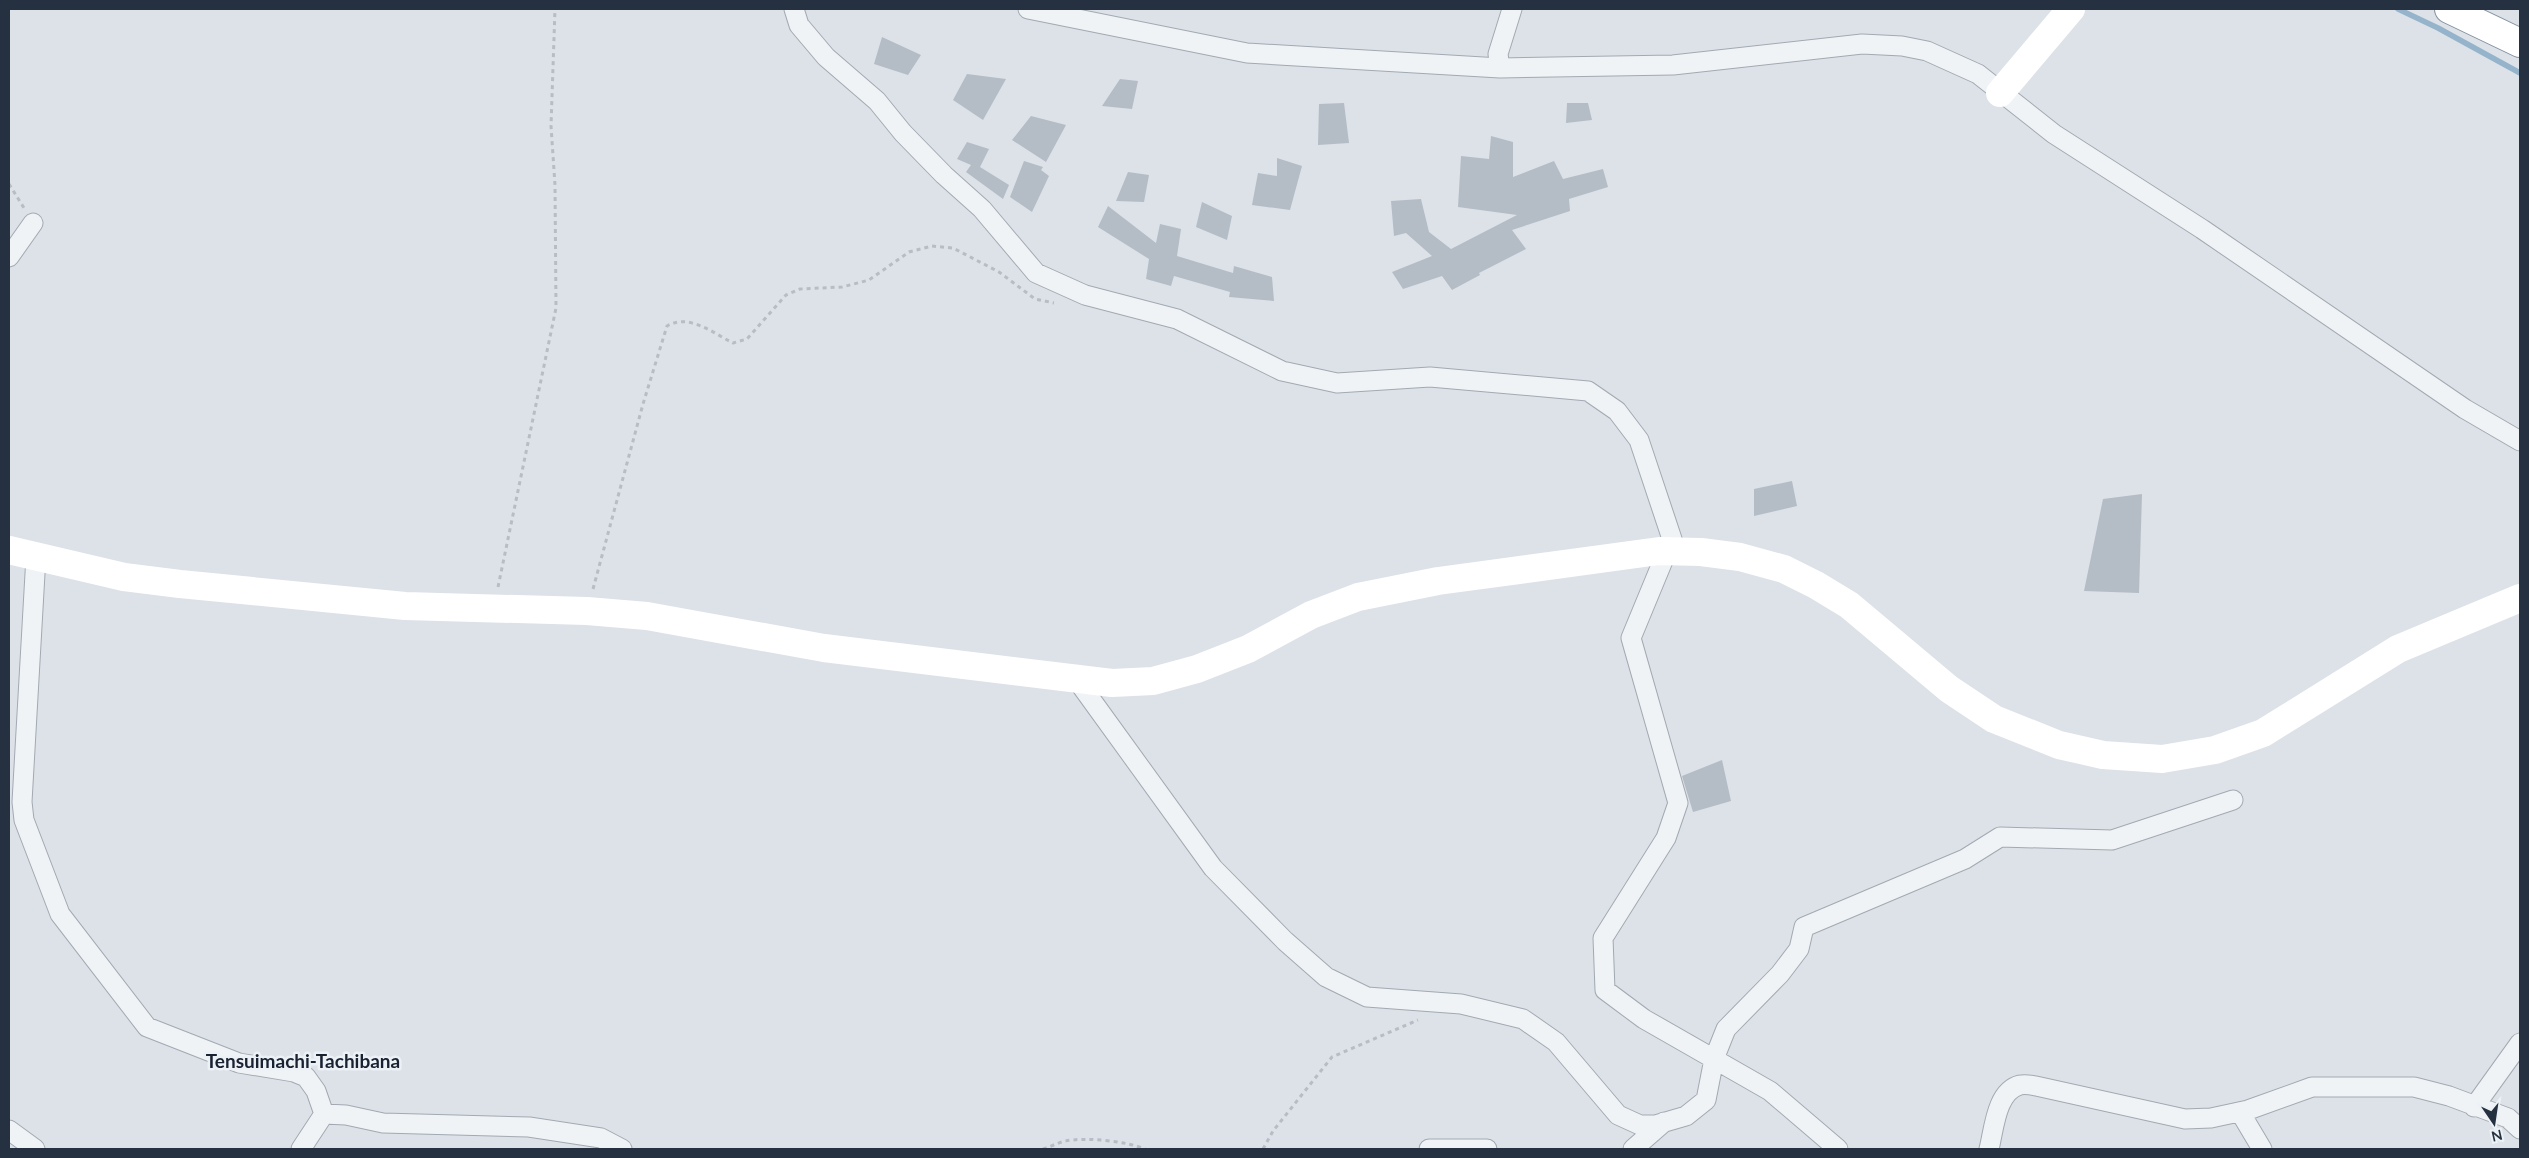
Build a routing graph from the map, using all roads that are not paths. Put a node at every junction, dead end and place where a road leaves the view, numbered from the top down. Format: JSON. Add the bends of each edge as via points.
{"nodes":[{"id":1,"x":794,"y":9,"type":"edge"},
{"id":2,"x":1028,"y":9,"type":"edge"},
{"id":3,"x":1512,"y":9,"type":"edge"},
{"id":4,"x":2071,"y":9,"type":"edge"},
{"id":5,"x":2449,"y":9,"type":"edge"},
{"id":6,"x":2520,"y":42,"type":"edge"},
{"id":7,"x":1500,"y":68,"type":"junction"},
{"id":8,"x":2000,"y":92,"type":"junction"},
{"id":9,"x":33,"y":223,"type":"road end"},
{"id":10,"x":9,"y":257,"type":"edge"},
{"id":11,"x":2520,"y":440,"type":"edge"},
{"id":12,"x":9,"y":550,"type":"edge"},
{"id":13,"x":1672,"y":551,"type":"junction"},
{"id":14,"x":36,"y":556,"type":"junction"},
{"id":15,"x":2520,"y":598,"type":"edge"},
{"id":16,"x":1077,"y":680,"type":"junction"},
{"id":17,"x":18,"y":727,"type":"edge"},
{"id":18,"x":2233,"y":800,"type":"dead end"},
{"id":19,"x":2520,"y":1043,"type":"edge"},
{"id":20,"x":1714,"y":1059,"type":"junction"},
{"id":21,"x":2474,"y":1107,"type":"junction"},
{"id":22,"x":2240,"y":1112,"type":"junction"},
{"id":23,"x":324,"y":1114,"type":"junction"},
{"id":24,"x":1664,"y":1122,"type":"junction"},
{"id":25,"x":2520,"y":1129,"type":"edge"},
{"id":26,"x":9,"y":1130,"type":"edge"},
{"id":27,"x":35,"y":1149,"type":"edge"},
{"id":28,"x":301,"y":1149,"type":"edge"},
{"id":29,"x":622,"y":1149,"type":"edge"},
{"id":30,"x":1429,"y":1149,"type":"edge"},
{"id":31,"x":1487,"y":1149,"type":"edge"},
{"id":32,"x":1633,"y":1149,"type":"edge"},
{"id":33,"x":1838,"y":1149,"type":"edge"},
{"id":34,"x":1989,"y":1149,"type":"edge"},
{"id":35,"x":2262,"y":1149,"type":"edge"}],
"edges":[{"from":1,"to":13,"type":"street","via":[[799,25],[826,57],[877,101],[937,168],[982,209],[1036,273],[1085,295],[1177,319],[1282,371],[1337,382],[1430,378],[1588,391],[1617,411],[1639,440]]},
{"from":2,"to":7,"type":"street","via":[[1247,53]]},
{"from":3,"to":7,"type":"street","via":[[1498,54]]},
{"from":4,"to":8,"type":"main road"},
{"from":5,"to":6,"type":"main road"},
{"from":7,"to":8,"type":"street","via":[[1673,65],[1862,44],[1902,46],[1927,52],[1978,74]]},
{"from":8,"to":11,"type":"street","via":[[2054,134],[2202,229],[2465,409]]},
{"from":9,"to":10,"type":"street"},
{"from":12,"to":14,"type":"main road"},
{"from":13,"to":15,"type":"main road","via":[[1740,557],[1784,569],[1816,585],[1849,604],[1949,689],[1994,719],[2059,745],[2102,755],[2162,759],[2215,750],[2263,733],[2398,649]]},
{"from":13,"to":16,"type":"main road","via":[[1438,581],[1358,597],[1311,615],[1248,649],[1197,669],[1153,680],[1112,683]]},
{"from":13,"to":20,"type":"street","via":[[1631,638],[1678,803],[1666,838],[1603,938],[1606,990],[1644,1020]]},
{"from":14,"to":16,"type":"main road","via":[[124,577],[180,584],[405,606],[587,611],[647,616],[824,648]]},
{"from":14,"to":17,"type":"street"},
{"from":16,"to":24,"type":"street","via":[[1220,876],[1326,977],[1367,997],[1461,1004],[1523,1019],[1556,1042],[1618,1115],[1640,1125]]},
{"from":17,"to":23,"type":"street","via":[[24,820],[60,914],[141,1020],[147,1027],[238,1062],[306,1077],[316,1091]]},
{"from":18,"to":20,"type":"street","via":[[2112,840],[2000,837],[1965,860],[1804,927],[1799,949],[1780,974],[1726,1029]]},
{"from":19,"to":21,"type":"street"},
{"from":20,"to":24,"type":"street","via":[[1706,1100],[1686,1116]]},
{"from":20,"to":33,"type":"street","via":[[1770,1091]]},
{"from":21,"to":22,"type":"street","via":[[2449,1096],[2414,1088],[2312,1087]]},
{"from":21,"to":25,"type":"street","via":[[2508,1118]]},
{"from":22,"to":34,"type":"street","via":[[2185,1119],[2020,1085],[2001,1100]]},
{"from":22,"to":35,"type":"street"},
{"from":23,"to":28,"type":"street"},
{"from":23,"to":29,"type":"street","via":[[383,1123],[529,1127],[601,1138]]},
{"from":24,"to":32,"type":"street"},
{"from":26,"to":27,"type":"street"},
{"from":30,"to":31,"type":"street"}]}
